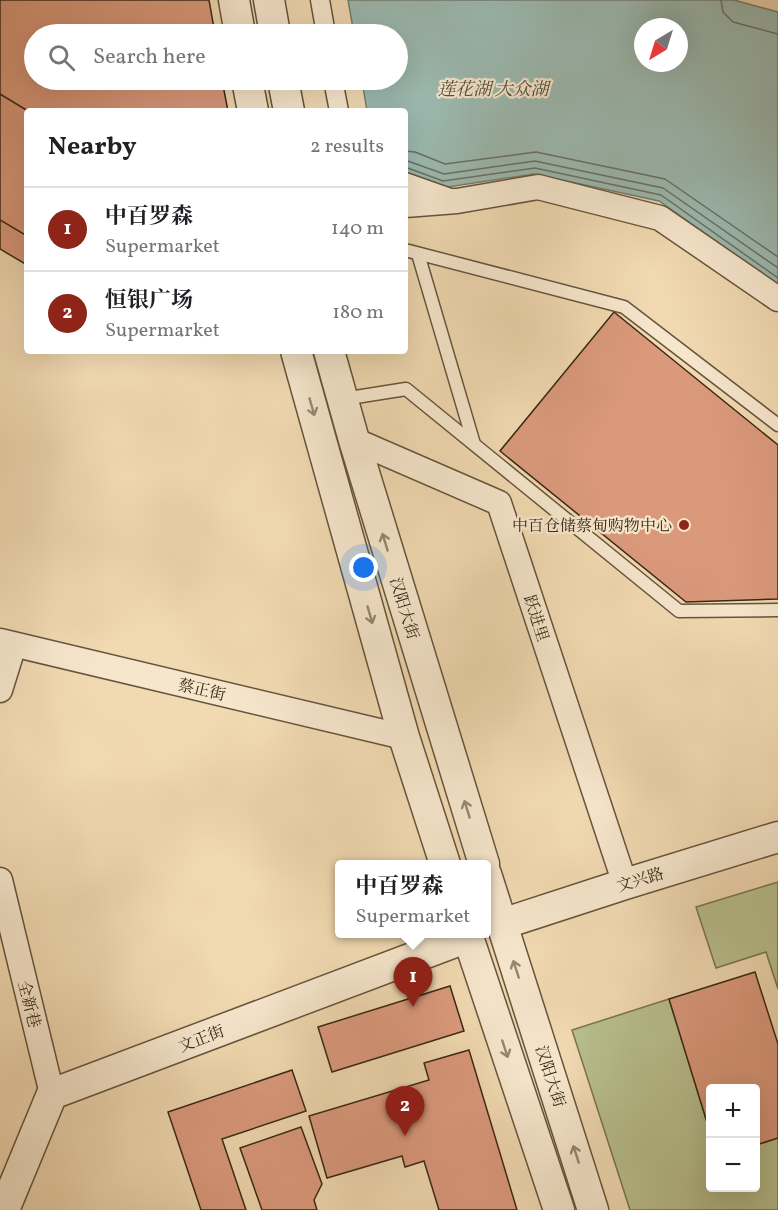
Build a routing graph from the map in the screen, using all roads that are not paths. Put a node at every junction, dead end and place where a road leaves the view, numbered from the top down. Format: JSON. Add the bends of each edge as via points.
{"nodes":[{"id":1,"x":234,"y":0,"type":"edge"},
{"id":2,"x":269,"y":0,"type":"edge"},
{"id":3,"x":321,"y":0,"type":"edge"},
{"id":4,"x":238,"y":24,"type":"edge"},
{"id":5,"x":273,"y":24,"type":"edge"},
{"id":6,"x":325,"y":24,"type":"edge"},
{"id":7,"x":249,"y":90,"type":"edge"},
{"id":8,"x":285,"y":90,"type":"edge"},
{"id":9,"x":335,"y":90,"type":"edge"},
{"id":10,"x":252,"y":108,"type":"edge"},
{"id":11,"x":288,"y":108,"type":"edge"},
{"id":12,"x":338,"y":108,"type":"edge"},
{"id":13,"x":408,"y":183,"type":"edge"},
{"id":14,"x":457,"y":201,"type":"junction"},
{"id":15,"x":408,"y":205,"type":"edge"},
{"id":16,"x":408,"y":251,"type":"edge"},
{"id":17,"x":418,"y":254,"type":"junction"},
{"id":18,"x":778,"y":299,"type":"edge"},
{"id":19,"x":297,"y":354,"type":"edge"},
{"id":20,"x":330,"y":354,"type":"edge"},
{"id":21,"x":342,"y":400,"type":"junction"},
{"id":22,"x":778,"y":425,"type":"edge"},
{"id":23,"x":354,"y":440,"type":"junction"},
{"id":24,"x":474,"y":445,"type":"junction"},
{"id":25,"x":778,"y":610,"type":"edge"},
{"id":26,"x":7,"y":643,"type":"edge"},
{"id":27,"x":0,"y":690,"type":"edge"},
{"id":28,"x":404,"y":737,"type":"junction"},
{"id":29,"x":778,"y":837,"type":"edge"},
{"id":30,"x":444,"y":860,"type":"edge"},
{"id":31,"x":483,"y":860,"type":"edge"},
{"id":32,"x":0,"y":880,"type":"edge"},
{"id":33,"x":625,"y":884,"type":"junction"},
{"id":34,"x":491,"y":890,"type":"edge"},
{"id":35,"x":502,"y":924,"type":"junction"},
{"id":36,"x":459,"y":938,"type":"edge"},
{"id":37,"x":468,"y":938,"type":"edge"},
{"id":38,"x":52,"y":1094,"type":"junction"},
{"id":39,"x":4,"y":1210,"type":"edge"},
{"id":40,"x":559,"y":1210,"type":"edge"},
{"id":41,"x":593,"y":1210,"type":"edge"}],
"edges":[{"from":1,"to":4,"type":"street"},
{"from":2,"to":5,"type":"street"},
{"from":3,"to":6,"type":"street"},
{"from":7,"to":10,"type":"street"},
{"from":8,"to":11,"type":"street"},
{"from":9,"to":12,"type":"street"},
{"from":13,"to":14,"type":"street"},
{"from":14,"to":15,"type":"street"},
{"from":14,"to":18,"type":"street","via":[[538,187],[660,218]]},
{"from":16,"to":17,"type":"lane"},
{"from":17,"to":22,"type":"lane","via":[[624,307]]},
{"from":17,"to":24,"type":"lane"},
{"from":19,"to":28,"type":"street","one_way":true},
{"from":20,"to":21,"type":"street","name":"汉阳大街"},
{"from":21,"to":23,"type":"street","name":"汉阳大街"},
{"from":21,"to":24,"type":"lane","via":[[406,389]]},
{"from":31,"to":23,"type":"street","name":"汉阳大街","one_way":true},
{"from":23,"to":33,"type":"street","name":"跃进里","via":[[500,503]]},
{"from":24,"to":25,"type":"lane","via":[[679,611]]},
{"from":26,"to":27,"type":"street"},
{"from":26,"to":28,"type":"street","name":"蔡正街"},
{"from":28,"to":30,"type":"street"},
{"from":29,"to":33,"type":"street","name":"文兴路"},
{"from":32,"to":38,"type":"street","name":"全新巷"},
{"from":33,"to":35,"type":"street","name":"文兴路"},
{"from":34,"to":35,"type":"street","name":"汉阳大街"},
{"from":41,"to":35,"type":"street","name":"汉阳大街","one_way":true},
{"from":36,"to":38,"type":"street","name":"文正街"},
{"from":37,"to":40,"type":"street","one_way":true},
{"from":38,"to":39,"type":"street"}]}
